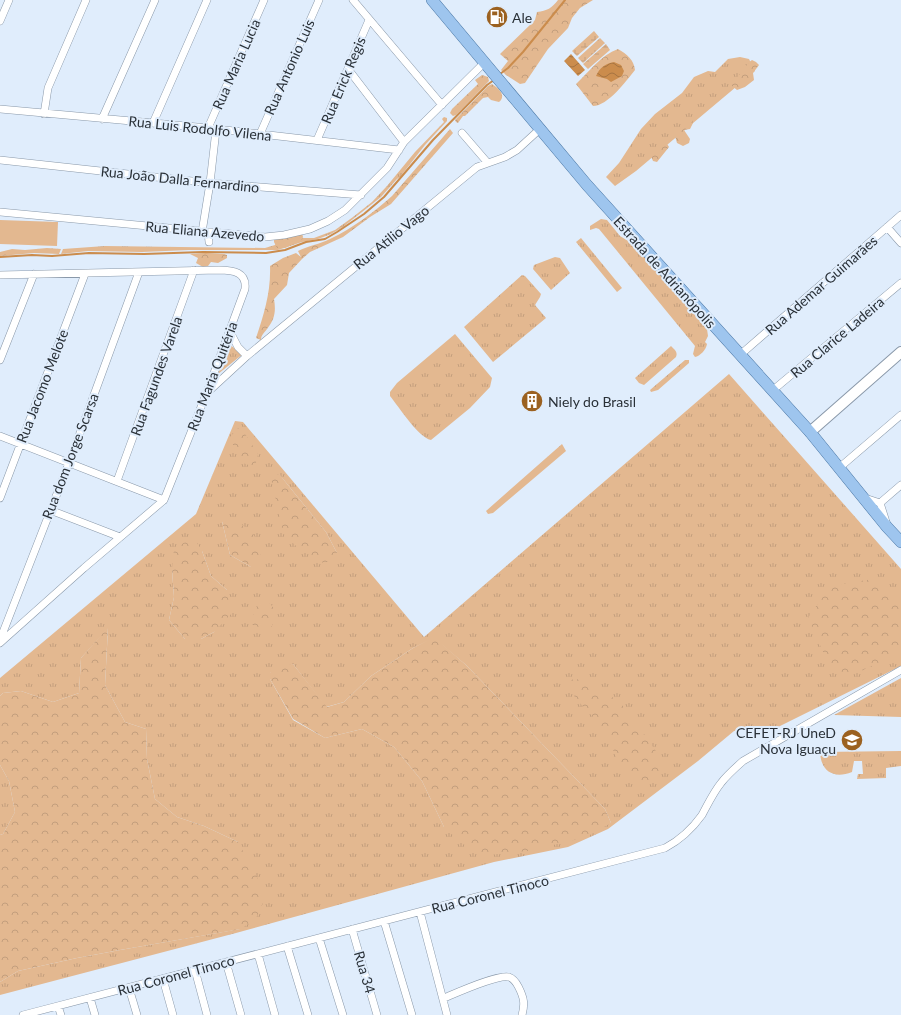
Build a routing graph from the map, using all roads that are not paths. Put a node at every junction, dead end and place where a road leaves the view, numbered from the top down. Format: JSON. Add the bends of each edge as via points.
{"nodes":[{"id":1,"x":9,"y":0,"type":"edge"},
{"id":2,"x":86,"y":0,"type":"edge"},
{"id":3,"x":155,"y":0,"type":"edge"},
{"id":4,"x":207,"y":0,"type":"edge"},
{"id":5,"x":264,"y":0,"type":"edge"},
{"id":6,"x":319,"y":0,"type":"edge"},
{"id":7,"x":353,"y":0,"type":"edge"},
{"id":8,"x":432,"y":0,"type":"edge"},
{"id":9,"x":0,"y":20,"type":"edge"},
{"id":10,"x":369,"y":20,"type":"junction"},
{"id":11,"x":487,"y":66,"type":"junction"},
{"id":12,"x":348,"y":69,"type":"junction"},
{"id":13,"x":442,"y":106,"type":"junction"},
{"id":14,"x":0,"y":110,"type":"edge"},
{"id":15,"x":44,"y":114,"type":"junction"},
{"id":16,"x":102,"y":119,"type":"junction"},
{"id":17,"x":153,"y":123,"type":"junction"},
{"id":18,"x":541,"y":128,"type":"junction"},
{"id":19,"x":212,"y":129,"type":"junction"},
{"id":20,"x":462,"y":133,"type":"dead end"},
{"id":21,"x":260,"y":134,"type":"junction"},
{"id":22,"x":317,"y":140,"type":"junction"},
{"id":23,"x":404,"y":142,"type":"junction"},
{"id":24,"x":399,"y":150,"type":"junction"},
{"id":25,"x":0,"y":160,"type":"edge"},
{"id":26,"x":487,"y":162,"type":"junction"},
{"id":27,"x":210,"y":183,"type":"junction"},
{"id":28,"x":361,"y":195,"type":"junction"},
{"id":29,"x":0,"y":212,"type":"edge"},
{"id":30,"x":901,"y":215,"type":"edge"},
{"id":31,"x":887,"y":228,"type":"junction"},
{"id":32,"x":205,"y":232,"type":"junction"},
{"id":33,"x":208,"y":242,"type":"dead end"},
{"id":34,"x":901,"y":243,"type":"edge"},
{"id":35,"x":194,"y":270,"type":"junction"},
{"id":36,"x":139,"y":272,"type":"junction"},
{"id":37,"x":34,"y":274,"type":"junction"},
{"id":38,"x":85,"y":274,"type":"junction"},
{"id":39,"x":0,"y":276,"type":"edge"},
{"id":40,"x":901,"y":283,"type":"edge"},
{"id":41,"x":229,"y":330,"type":"junction"},
{"id":42,"x":901,"y":352,"type":"edge"},
{"id":43,"x":740,"y":355,"type":"junction"},
{"id":44,"x":247,"y":356,"type":"junction"},
{"id":45,"x":0,"y":360,"type":"edge"},
{"id":46,"x":772,"y":391,"type":"junction"},
{"id":47,"x":207,"y":392,"type":"junction"},
{"id":48,"x":901,"y":415,"type":"edge"},
{"id":49,"x":810,"y":432,"type":"junction"},
{"id":50,"x":0,"y":436,"type":"edge"},
{"id":51,"x":20,"y":444,"type":"junction"},
{"id":52,"x":69,"y":463,"type":"junction"},
{"id":53,"x":839,"y":468,"type":"junction"},
{"id":54,"x":117,"y":482,"type":"junction"},
{"id":55,"x":901,"y":485,"type":"edge"},
{"id":56,"x":0,"y":498,"type":"edge"},
{"id":57,"x":863,"y":498,"type":"junction"},
{"id":58,"x":164,"y":500,"type":"junction"},
{"id":59,"x":880,"y":502,"type":"junction"},
{"id":60,"x":50,"y":510,"type":"junction"},
{"id":61,"x":887,"y":527,"type":"junction"},
{"id":62,"x":120,"y":537,"type":"junction"},
{"id":63,"x":901,"y":542,"type":"edge"},
{"id":64,"x":0,"y":640,"type":"edge"},
{"id":65,"x":0,"y":643,"type":"edge"},
{"id":66,"x":901,"y":670,"type":"edge"},
{"id":67,"x":420,"y":912,"type":"junction"},
{"id":68,"x":384,"y":921,"type":"junction"},
{"id":69,"x":352,"y":929,"type":"junction"},
{"id":70,"x":319,"y":938,"type":"junction"},
{"id":71,"x":288,"y":946,"type":"junction"},
{"id":72,"x":258,"y":954,"type":"junction"},
{"id":73,"x":226,"y":962,"type":"junction"},
{"id":74,"x":195,"y":970,"type":"junction"},
{"id":75,"x":163,"y":978,"type":"junction"},
{"id":76,"x":129,"y":988,"type":"junction"},
{"id":77,"x":90,"y":998,"type":"junction"},
{"id":78,"x":444,"y":998,"type":"junction"},
{"id":79,"x":58,"y":1006,"type":"junction"},
{"id":80,"x":26,"y":1015,"type":"edge"},
{"id":81,"x":61,"y":1015,"type":"edge"},
{"id":82,"x":95,"y":1015,"type":"edge"},
{"id":83,"x":137,"y":1015,"type":"edge"},
{"id":84,"x":173,"y":1015,"type":"edge"},
{"id":85,"x":207,"y":1015,"type":"edge"},
{"id":86,"x":241,"y":1015,"type":"edge"},
{"id":87,"x":275,"y":1015,"type":"edge"},
{"id":88,"x":308,"y":1015,"type":"edge"},
{"id":89,"x":343,"y":1015,"type":"edge"},
{"id":90,"x":377,"y":1015,"type":"edge"},
{"id":91,"x":412,"y":1015,"type":"edge"},
{"id":92,"x":447,"y":1015,"type":"edge"},
{"id":93,"x":522,"y":1015,"type":"edge"}],
"edges":[{"from":1,"to":9,"type":"street"},
{"from":2,"to":15,"type":"street","via":[[48,88]]},
{"from":3,"to":16,"type":"street"},
{"from":4,"to":17,"type":"street"},
{"from":5,"to":19,"type":"street","name":"Rua Maria Lucia"},
{"from":6,"to":21,"type":"street","name":"Rua Antonio Luis"},
{"from":7,"to":10,"type":"street"},
{"from":8,"to":11,"type":"main road","name":"Estrada de Adrianópolis"},
{"from":10,"to":12,"type":"street","name":"Rua Erick Regis"},
{"from":10,"to":13,"type":"street"},
{"from":11,"to":13,"type":"street","name":"Rua Eliana Azevedo"},
{"from":11,"to":18,"type":"main road","name":"Estrada de Adrianópolis"},
{"from":12,"to":22,"type":"street","name":"Rua Erick Regis"},
{"from":12,"to":23,"type":"street"},
{"from":13,"to":23,"type":"street","name":"Rua Eliana Azevedo"},
{"from":14,"to":15,"type":"street","name":"Rua Luis Rodolfo Vilena"},
{"from":15,"to":16,"type":"street","name":"Rua Luis Rodolfo Vilena"},
{"from":16,"to":17,"type":"street","name":"Rua Luis Rodolfo Vilena"},
{"from":17,"to":19,"type":"street","name":"Rua Luis Rodolfo Vilena"},
{"from":18,"to":26,"type":"street","name":"Rua Atilio Vago","via":[[517,150],[505,157]]},
{"from":18,"to":43,"type":"main road","name":"Estrada de Adrianópolis","via":[[587,185]]},
{"from":19,"to":21,"type":"street","name":"Rua Luis Rodolfo Vilena"},
{"from":19,"to":27,"type":"street","name":"Rua Maria Lucia"},
{"from":20,"to":26,"type":"street"},
{"from":21,"to":22,"type":"street","name":"Rua Luis Rodolfo Vilena"},
{"from":22,"to":24,"type":"street","name":"Rua Luis Rodolfo Vilena"},
{"from":23,"to":24,"type":"street","name":"Rua Eliana Azevedo"},
{"from":24,"to":28,"type":"street","name":"Rua Eliana Azevedo","via":[[387,168]]},
{"from":25,"to":27,"type":"street","name":"Rua João Dalla Fernardino"},
{"from":26,"to":44,"type":"street","name":"Rua Atilio Vago","via":[[477,167]]},
{"from":27,"to":28,"type":"street","name":"Rua João Dalla Fernardino"},
{"from":27,"to":32,"type":"street","name":"Rua Maria Lucia"},
{"from":28,"to":32,"type":"street","name":"Rua Eliana Azevedo","via":[[328,221],[284,235],[265,237]]},
{"from":29,"to":32,"type":"street","name":"Rua Eliana Azevedo"},
{"from":30,"to":31,"type":"street","name":"Rua Ademar Guimarães"},
{"from":31,"to":34,"type":"street"},
{"from":31,"to":43,"type":"street","name":"Rua Ademar Guimarães"},
{"from":32,"to":33,"type":"street","name":"Rua Maria Lucia"},
{"from":35,"to":36,"type":"street","name":"Rua Maria Quitéria"},
{"from":35,"to":41,"type":"street","name":"Rua Maria Quitéria","via":[[232,270],[246,283]]},
{"from":35,"to":54,"type":"street","name":"Rua Fagundes Varela"},
{"from":36,"to":38,"type":"street","name":"Rua Maria Quitéria"},
{"from":36,"to":52,"type":"street","name":"Rua dom Jorge Scarsa"},
{"from":37,"to":38,"type":"street","name":"Rua Maria Quitéria"},
{"from":37,"to":39,"type":"street","name":"Rua Maria Quitéria"},
{"from":37,"to":45,"type":"street"},
{"from":38,"to":51,"type":"street","name":"Rua Jacomo Melote"},
{"from":40,"to":46,"type":"street","name":"Rua Clarice Ladeira"},
{"from":41,"to":44,"type":"street"},
{"from":41,"to":47,"type":"street","name":"Rua Maria Quitéria"},
{"from":42,"to":49,"type":"main road"},
{"from":43,"to":46,"type":"main road","name":"Estrada de Adrianópolis"},
{"from":44,"to":47,"type":"street","name":"Rua Atilio Vago"},
{"from":46,"to":49,"type":"main road","name":"Estrada de Adrianópolis"},
{"from":47,"to":58,"type":"street","name":"Rua Maria Quitéria"},
{"from":48,"to":53,"type":"street"},
{"from":49,"to":53,"type":"main road","name":"Estrada de Adrianópolis"},
{"from":50,"to":51,"type":"street"},
{"from":51,"to":52,"type":"street"},
{"from":51,"to":56,"type":"street","name":"Rua Jacomo Melote"},
{"from":52,"to":54,"type":"street"},
{"from":52,"to":60,"type":"street","name":"Rua dom Jorge Scarsa"},
{"from":53,"to":57,"type":"main road","name":"Estrada de Adrianópolis"},
{"from":54,"to":58,"type":"street"},
{"from":55,"to":59,"type":"street"},
{"from":57,"to":59,"type":"street"},
{"from":57,"to":61,"type":"main road","name":"Estrada de Adrianópolis"},
{"from":58,"to":62,"type":"street","name":"Rua Maria Quitéria"},
{"from":59,"to":61,"type":"street"},
{"from":60,"to":62,"type":"street"},
{"from":60,"to":64,"type":"street","name":"Rua dom Jorge Scarsa"},
{"from":61,"to":63,"type":"main road","name":"Estrada de Adrianópolis"},
{"from":62,"to":65,"type":"street","name":"Rua Maria Quitéria"},
{"from":66,"to":67,"type":"street","name":"Rua Coronel Tinoco","via":[[743,761],[720,784],[691,829],[665,848]]},
{"from":67,"to":68,"type":"street","name":"Rua Coronel Tinoco"},
{"from":67,"to":78,"type":"street"},
{"from":68,"to":69,"type":"street","name":"Rua Coronel Tinoco"},
{"from":68,"to":91,"type":"street"},
{"from":69,"to":70,"type":"street","name":"Rua Coronel Tinoco"},
{"from":69,"to":90,"type":"street","name":"Rua 34"},
{"from":70,"to":71,"type":"street","name":"Rua Coronel Tinoco"},
{"from":70,"to":89,"type":"street"},
{"from":71,"to":72,"type":"street","name":"Rua Coronel Tinoco"},
{"from":71,"to":88,"type":"street"},
{"from":72,"to":73,"type":"street","name":"Rua Coronel Tinoco"},
{"from":72,"to":87,"type":"street"},
{"from":73,"to":74,"type":"street","name":"Rua Coronel Tinoco"},
{"from":73,"to":86,"type":"street"},
{"from":74,"to":75,"type":"street","name":"Rua Coronel Tinoco"},
{"from":74,"to":85,"type":"street"},
{"from":75,"to":76,"type":"street","name":"Rua Coronel Tinoco"},
{"from":75,"to":84,"type":"street"},
{"from":76,"to":77,"type":"street","name":"Rua Coronel Tinoco"},
{"from":76,"to":83,"type":"street"},
{"from":77,"to":79,"type":"street","name":"Rua Coronel Tinoco"},
{"from":77,"to":82,"type":"street"},
{"from":78,"to":92,"type":"street"},
{"from":78,"to":93,"type":"street","via":[[496,978],[510,977],[515,981],[525,1001]]},
{"from":79,"to":80,"type":"street","name":"Rua Coronel Tinoco"},
{"from":79,"to":81,"type":"street"}]}
